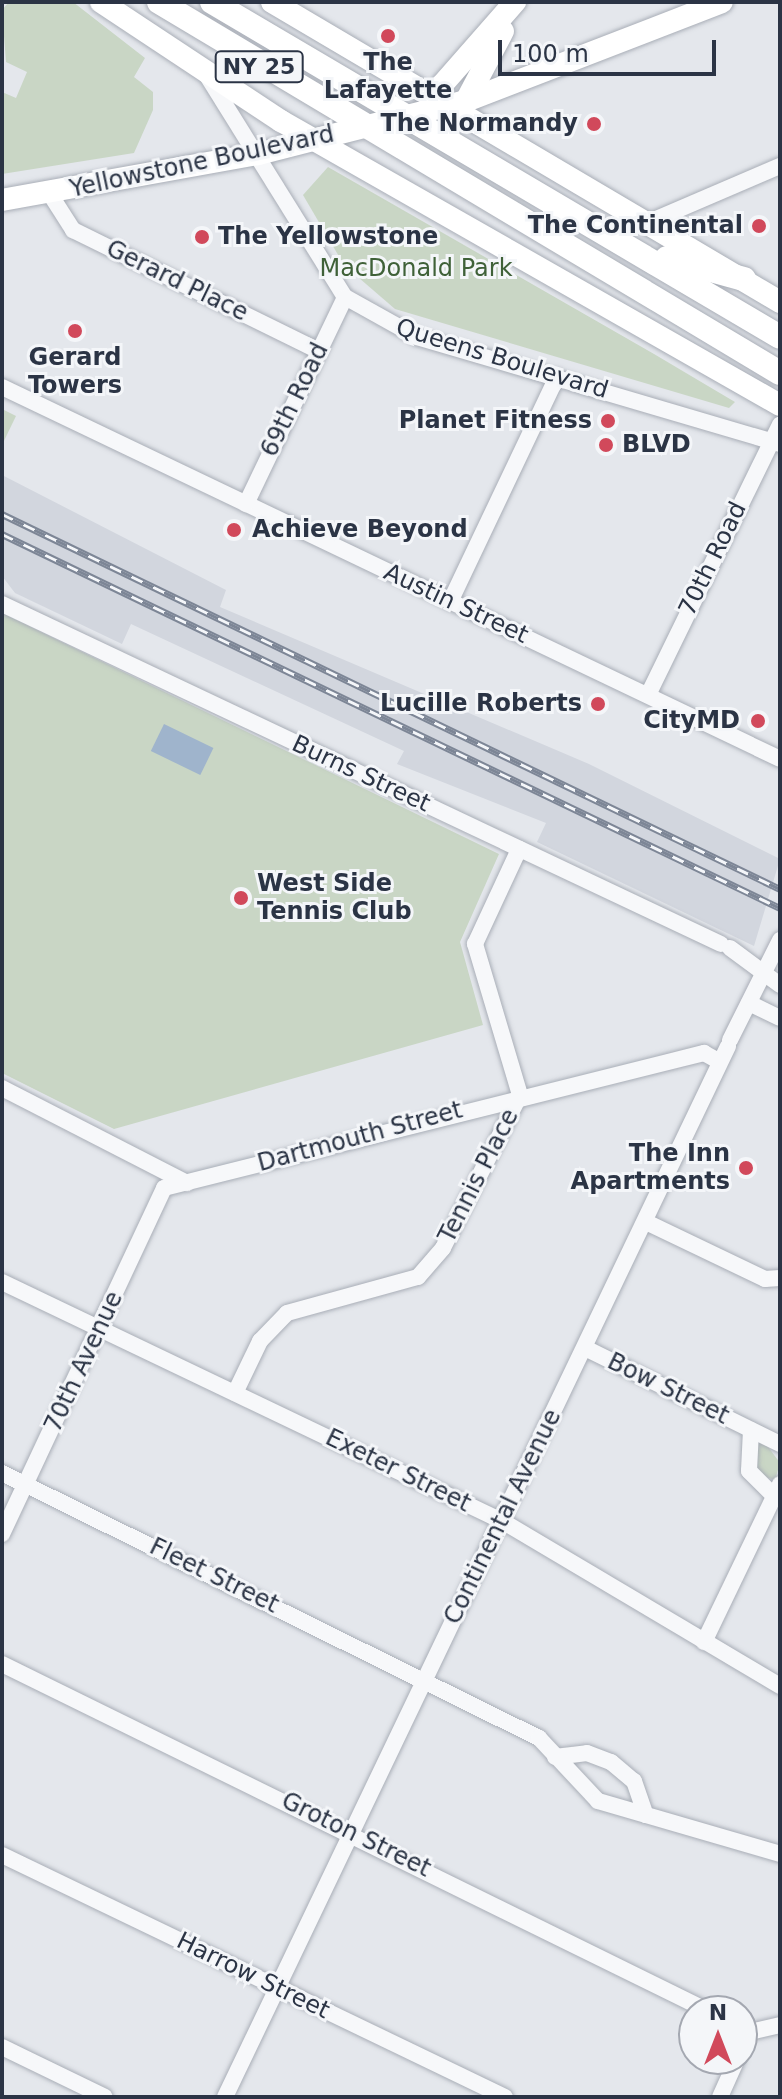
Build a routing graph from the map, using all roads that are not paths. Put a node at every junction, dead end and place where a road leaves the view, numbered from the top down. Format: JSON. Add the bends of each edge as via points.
{"nodes":[{"id":1,"x":101,"y":2,"type":"edge"},
{"id":2,"x":159,"y":2,"type":"edge"},
{"id":3,"x":212,"y":2,"type":"edge"},
{"id":4,"x":272,"y":2,"type":"edge"},
{"id":5,"x":515,"y":2,"type":"edge"},
{"id":6,"x":722,"y":2,"type":"edge"},
{"id":7,"x":205,"y":73,"type":"junction"},
{"id":8,"x":466,"y":101,"type":"junction"},
{"id":9,"x":437,"y":103,"type":"junction"},
{"id":10,"x":399,"y":114,"type":"junction"},
{"id":11,"x":362,"y":127,"type":"junction"},
{"id":12,"x":317,"y":141,"type":"junction"},
{"id":13,"x":258,"y":154,"type":"junction"},
{"id":14,"x":780,"y":166,"type":"edge"},
{"id":15,"x":50,"y":194,"type":"junction"},
{"id":16,"x":2,"y":200,"type":"edge"},
{"id":17,"x":647,"y":223,"type":"junction"},
{"id":18,"x":618,"y":242,"type":"junction"},
{"id":19,"x":744,"y":279,"type":"junction"},
{"id":20,"x":345,"y":297,"type":"junction"},
{"id":21,"x":780,"y":302,"type":"edge"},
{"id":22,"x":780,"y":337,"type":"edge"},
{"id":23,"x":319,"y":351,"type":"junction"},
{"id":24,"x":780,"y":373,"type":"edge"},
{"id":25,"x":557,"y":377,"type":"junction"},
{"id":26,"x":2,"y":387,"type":"edge"},
{"id":27,"x":780,"y":405,"type":"edge"},
{"id":28,"x":780,"y":424,"type":"edge"},
{"id":29,"x":775,"y":442,"type":"edge"},
{"id":30,"x":246,"y":504,"type":"junction"},
{"id":31,"x":450,"y":602,"type":"junction"},
{"id":32,"x":2,"y":604,"type":"edge"},
{"id":33,"x":648,"y":695,"type":"junction"},
{"id":34,"x":780,"y":759,"type":"edge"},
{"id":35,"x":519,"y":849,"type":"junction"},
{"id":36,"x":780,"y":940,"type":"edge"},
{"id":37,"x":765,"y":971,"type":"junction"},
{"id":38,"x":780,"y":985,"type":"edge"},
{"id":39,"x":749,"y":1003,"type":"junction"},
{"id":40,"x":780,"y":1018,"type":"edge"},
{"id":41,"x":720,"y":1062,"type":"junction"},
{"id":42,"x":2,"y":1088,"type":"edge"},
{"id":43,"x":520,"y":1095,"type":"junction"},
{"id":44,"x":187,"y":1183,"type":"junction"},
{"id":45,"x":164,"y":1188,"type":"joint"},
{"id":46,"x":646,"y":1222,"type":"junction"},
{"id":47,"x":780,"y":1278,"type":"edge"},
{"id":48,"x":2,"y":1282,"type":"edge"},
{"id":49,"x":101,"y":1329,"type":"junction"},
{"id":50,"x":585,"y":1348,"type":"junction"},
{"id":51,"x":235,"y":1393,"type":"junction"},
{"id":52,"x":751,"y":1430,"type":"junction"},
{"id":53,"x":780,"y":1444,"type":"edge"},
{"id":54,"x":2,"y":1473,"type":"edge"},
{"id":55,"x":26,"y":1484,"type":"junction"},
{"id":56,"x":778,"y":1490,"type":"edge"},
{"id":57,"x":502,"y":1521,"type":"junction"},
{"id":58,"x":2,"y":1534,"type":"edge"},
{"id":59,"x":704,"y":1642,"type":"junction"},
{"id":60,"x":2,"y":1664,"type":"edge"},
{"id":61,"x":425,"y":1679,"type":"junction"},
{"id":62,"x":780,"y":1686,"type":"edge"},
{"id":63,"x":555,"y":1757,"type":"junction"},
{"id":64,"x":646,"y":1815,"type":"junction"},
{"id":65,"x":352,"y":1832,"type":"junction"},
{"id":66,"x":780,"y":1854,"type":"edge"},
{"id":67,"x":2,"y":1855,"type":"edge"},
{"id":68,"x":278,"y":1988,"type":"junction"},
{"id":69,"x":678,"y":1996,"type":"edge"},
{"id":70,"x":780,"y":2025,"type":"edge"},
{"id":71,"x":758,"y":2028,"type":"edge"},
{"id":72,"x":2,"y":2047,"type":"edge"},
{"id":73,"x":730,"y":2075,"type":"edge"},
{"id":74,"x":105,"y":2097,"type":"edge"},
{"id":75,"x":225,"y":2097,"type":"edge"},
{"id":76,"x":505,"y":2097,"type":"edge"},
{"id":77,"x":720,"y":2097,"type":"edge"}],
"edges":[{"from":1,"to":7,"type":"street","name":"Queens Boulevard"},
{"from":2,"to":11,"type":"main road","number":"NY 25"},
{"from":3,"to":10,"type":"main road","number":"NY 25"},
{"from":4,"to":9,"type":"street"},
{"from":5,"to":8,"type":"street"},
{"from":5,"to":9,"type":"street","via":[[442,85]]},
{"from":6,"to":8,"type":"street","name":"Yellowstone Boulevard"},
{"from":7,"to":12,"type":"street","name":"Queens Boulevard"},
{"from":7,"to":13,"type":"street","name":"Queens Boulevard"},
{"from":8,"to":9,"type":"street","name":"Yellowstone Boulevard"},
{"from":9,"to":10,"type":"street","name":"Yellowstone Boulevard"},
{"from":9,"to":17,"type":"street"},
{"from":10,"to":11,"type":"street","name":"Yellowstone Boulevard"},
{"from":10,"to":18,"type":"main road","number":"NY 25"},
{"from":11,"to":12,"type":"street","name":"Yellowstone Boulevard"},
{"from":11,"to":24,"type":"main road","number":"NY 25"},
{"from":12,"to":13,"type":"street","name":"Yellowstone Boulevard"},
{"from":12,"to":27,"type":"street","name":"Queens Boulevard"},
{"from":13,"to":15,"type":"street","name":"Yellowstone Boulevard"},
{"from":13,"to":20,"type":"street","name":"Queens Boulevard"},
{"from":14,"to":17,"type":"street"},
{"from":15,"to":16,"type":"street","name":"Yellowstone Boulevard"},
{"from":15,"to":23,"type":"street","name":"Gerard Place","via":[[73,230]]},
{"from":17,"to":19,"type":"street"},
{"from":18,"to":19,"type":"main road"},
{"from":18,"to":22,"type":"main road","number":"NY 25"},
{"from":19,"to":21,"type":"street"},
{"from":20,"to":23,"type":"street","name":"69th Road"},
{"from":20,"to":25,"type":"street","name":"Queens Boulevard","via":[[401,331]]},
{"from":23,"to":30,"type":"street","name":"69th Road"},
{"from":25,"to":29,"type":"street","name":"Queens Boulevard"},
{"from":25,"to":31,"type":"street"},
{"from":26,"to":30,"type":"street","name":"Austin Street"},
{"from":28,"to":29,"type":"street","name":"70th Road"},
{"from":29,"to":33,"type":"street","name":"70th Road"},
{"from":30,"to":31,"type":"street","name":"Austin Street"},
{"from":31,"to":33,"type":"street","name":"Austin Street"},
{"from":32,"to":35,"type":"street","name":"Burns Street"},
{"from":33,"to":34,"type":"street","name":"Austin Street"},
{"from":35,"to":37,"type":"street","name":"Burns Street","via":[[725,946]]},
{"from":35,"to":43,"type":"street","name":"Tennis Place","via":[[475,944]]},
{"from":36,"to":37,"type":"street","name":"Continental Avenue"},
{"from":37,"to":38,"type":"street","name":"Burns Street"},
{"from":37,"to":39,"type":"street","name":"Continental Avenue"},
{"from":39,"to":40,"type":"street"},
{"from":39,"to":41,"type":"street","name":"Continental Avenue"},
{"from":41,"to":43,"type":"street","name":"Dartmouth Street","via":[[704,1053]]},
{"from":41,"to":46,"type":"street","name":"Continental Avenue"},
{"from":42,"to":44,"type":"street"},
{"from":43,"to":44,"type":"street","name":"Dartmouth Street"},
{"from":43,"to":51,"type":"street","name":"Tennis Place","via":[[429,1268],[418,1277],[287,1313],[260,1341]]},
{"from":44,"to":45,"type":"street","name":"Dartmouth Street"},
{"from":45,"to":49,"type":"street","name":"70th Avenue"},
{"from":46,"to":47,"type":"street","via":[[765,1279]]},
{"from":46,"to":50,"type":"street","name":"Continental Avenue"},
{"from":48,"to":49,"type":"street","name":"Exeter Street"},
{"from":49,"to":51,"type":"street","name":"Exeter Street"},
{"from":49,"to":55,"type":"street","name":"70th Avenue"},
{"from":50,"to":52,"type":"street","name":"Bow Street"},
{"from":50,"to":57,"type":"street","name":"Continental Avenue"},
{"from":51,"to":57,"type":"street","name":"Exeter Street"},
{"from":52,"to":53,"type":"street","name":"Bow Street"},
{"from":52,"to":56,"type":"street","name":"Bow Street","via":[[749,1471]]},
{"from":54,"to":55,"type":"street","name":"Fleet Street"},
{"from":55,"to":58,"type":"street","name":"70th Avenue"},
{"from":55,"to":61,"type":"street","name":"Fleet Street"},
{"from":56,"to":59,"type":"street","name":"Bow Street"},
{"from":57,"to":59,"type":"street","name":"Exeter Street"},
{"from":57,"to":61,"type":"street","name":"Continental Avenue"},
{"from":59,"to":62,"type":"street","name":"Exeter Street"},
{"from":60,"to":65,"type":"street","name":"Groton Street"},
{"from":61,"to":63,"type":"street","name":"Fleet Street","via":[[539,1738]]},
{"from":61,"to":65,"type":"street","name":"Continental Avenue"},
{"from":63,"to":64,"type":"street","name":"Fleet Street","via":[[598,1801]]},
{"from":63,"to":64,"type":"street","via":[[587,1753],[611,1762],[634,1781]]},
{"from":64,"to":66,"type":"street","name":"Fleet Street"},
{"from":65,"to":68,"type":"street","name":"Continental Avenue"},
{"from":65,"to":69,"type":"street","name":"Groton Street"},
{"from":67,"to":68,"type":"street","name":"Harrow Street"},
{"from":68,"to":75,"type":"street","name":"Continental Avenue"},
{"from":68,"to":76,"type":"street","name":"Harrow Street"},
{"from":70,"to":71,"type":"street"},
{"from":72,"to":74,"type":"street"},
{"from":73,"to":77,"type":"street"}]}
